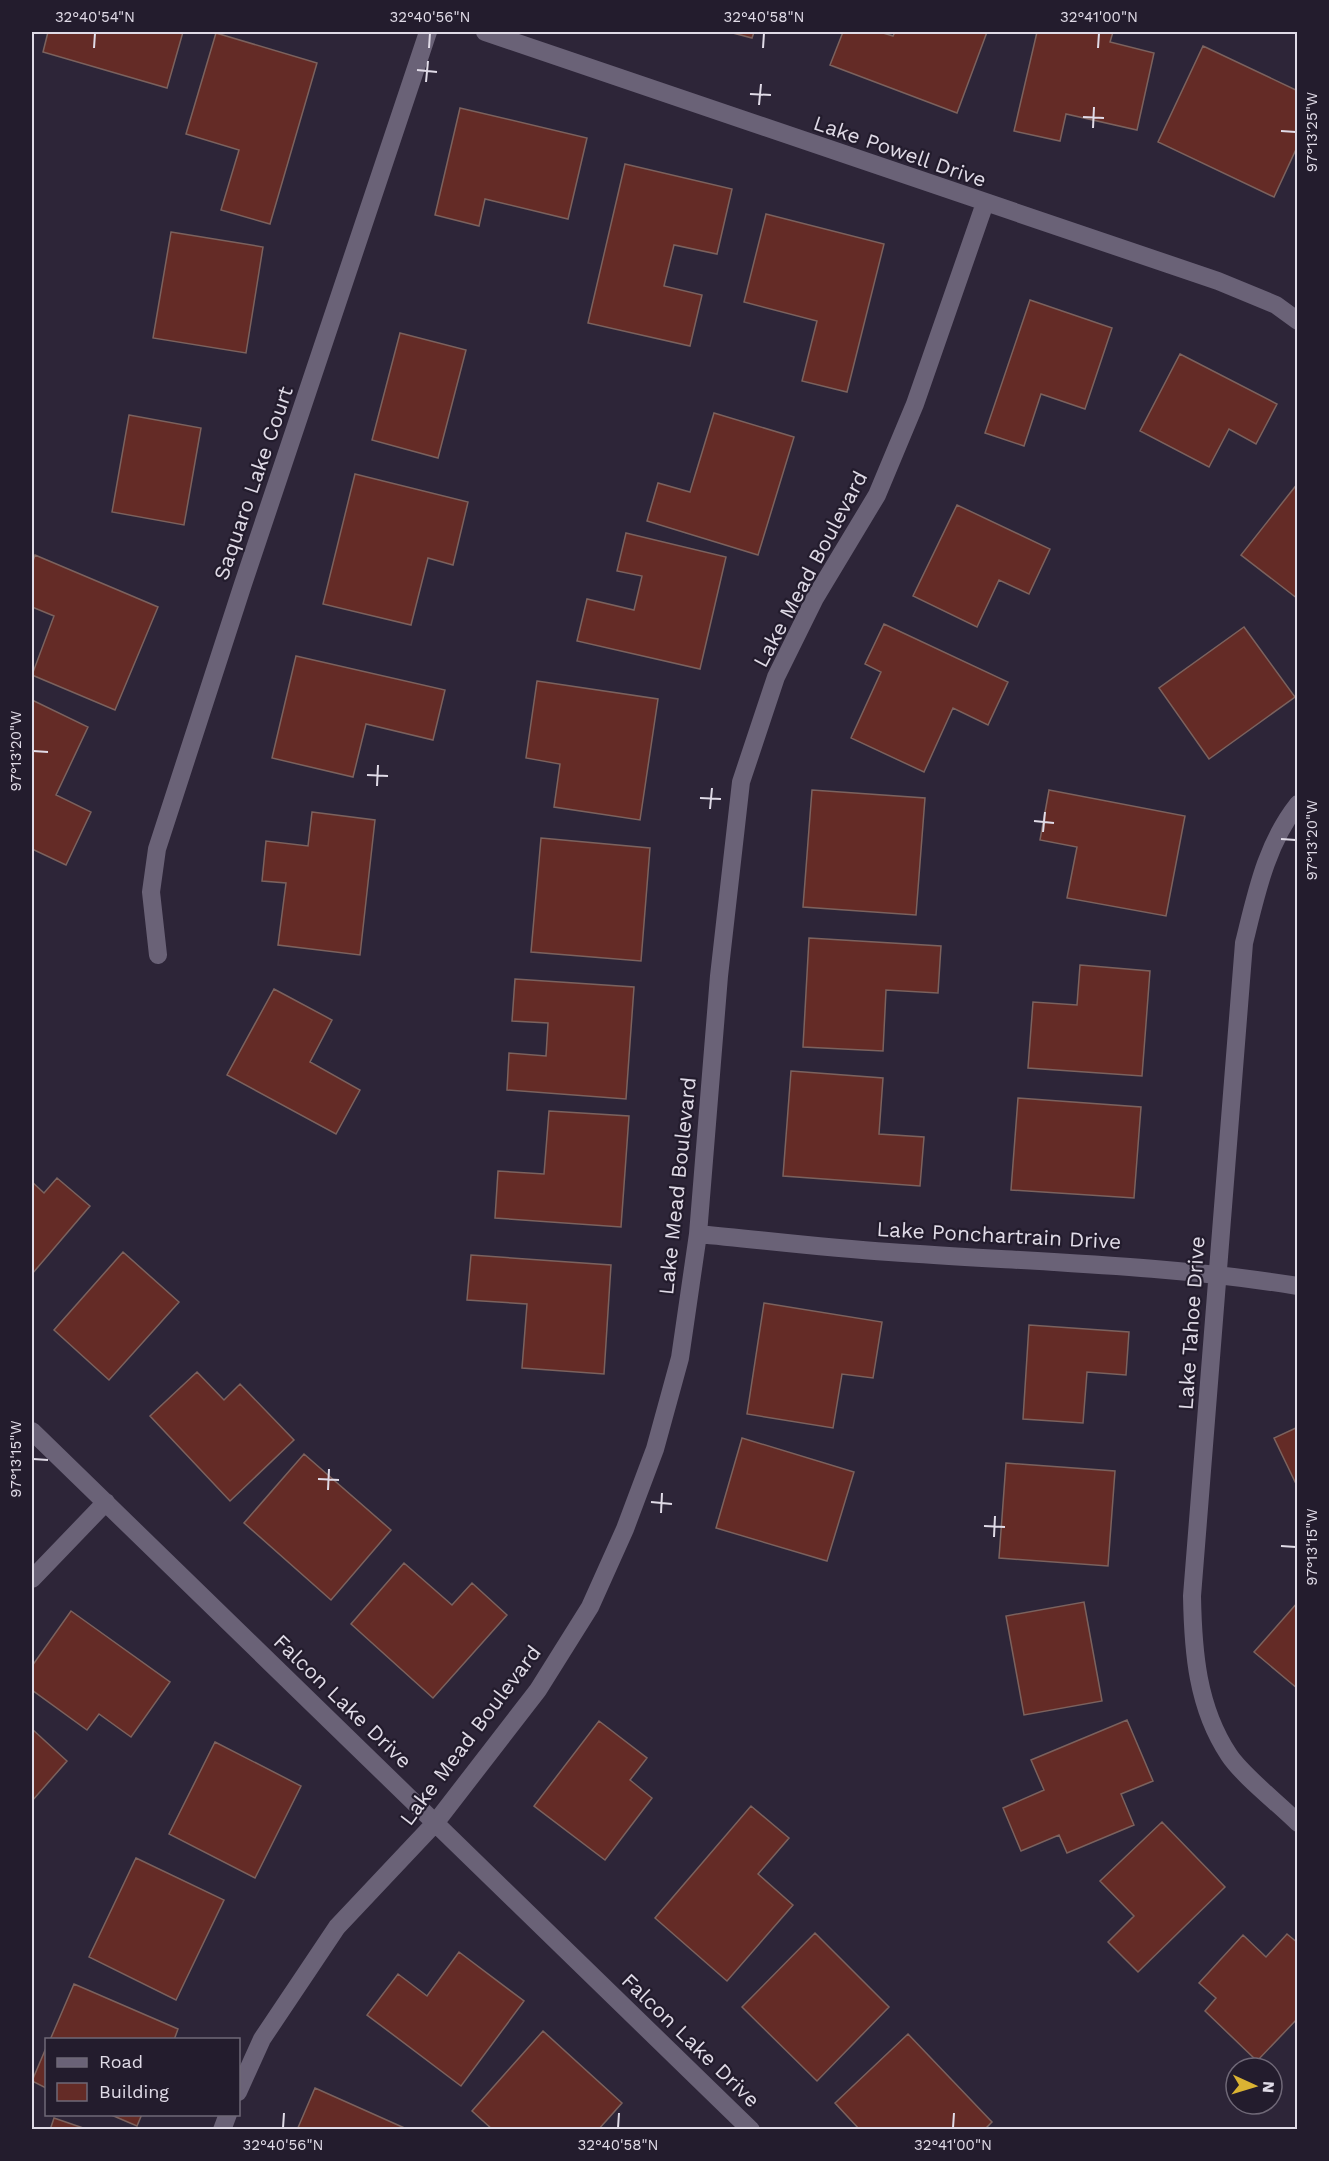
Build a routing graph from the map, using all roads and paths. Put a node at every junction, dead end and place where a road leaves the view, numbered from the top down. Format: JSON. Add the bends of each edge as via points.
{"nodes":[{"id":1,"x":428,"y":32,"type":"edge"},
{"id":2,"x":485,"y":32,"type":"edge"},
{"id":3,"x":985,"y":203,"type":"junction"},
{"id":4,"x":1298,"y":321,"type":"edge"},
{"id":5,"x":1298,"y":804,"type":"edge"},
{"id":6,"x":158,"y":955,"type":"dead end"},
{"id":7,"x":698,"y":1234,"type":"junction"},
{"id":8,"x":1218,"y":1273,"type":"junction"},
{"id":9,"x":1298,"y":1286,"type":"edge"},
{"id":10,"x":32,"y":1431,"type":"edge"},
{"id":11,"x":106,"y":1502,"type":"junction"},
{"id":12,"x":32,"y":1579,"type":"edge"},
{"id":13,"x":436,"y":1822,"type":"junction"},
{"id":14,"x":1298,"y":1822,"type":"edge"},
{"id":15,"x":240,"y":2088,"type":"edge"},
{"id":16,"x":228,"y":2116,"type":"edge"},
{"id":17,"x":222,"y":2130,"type":"edge"},
{"id":18,"x":751,"y":2130,"type":"edge"}],
"edges":[{"from":1,"to":6,"type":"street","name":"Saquaro Lake Court","via":[[157,849],[151,892]]},
{"from":2,"to":3,"type":"street","name":"Lake Powell Drive"},
{"from":3,"to":4,"type":"street","name":"Lake Powell Drive","via":[[1218,281],[1276,305]]},
{"from":3,"to":7,"type":"street","name":"Lake Mead Boulevard","via":[[915,404],[877,495],[815,598],[776,678],[741,782],[718,976]]},
{"from":5,"to":8,"type":"street","name":"Lake Tahoe Drive","via":[[1263,868],[1244,943]]},
{"from":7,"to":8,"type":"street","name":"Lake Ponchartrain Drive","via":[[888,1252]]},
{"from":7,"to":13,"type":"street","name":"Lake Mead Boulevard","via":[[680,1358],[655,1449],[621,1538],[590,1607],[538,1690]]},
{"from":8,"to":9,"type":"street","name":"Lake Ponchartrain Drive"},
{"from":8,"to":14,"type":"street","name":"Lake Tahoe Drive","via":[[1192,1596],[1193,1652],[1204,1705],[1229,1755]]},
{"from":10,"to":11,"type":"street","name":"Falcon Lake Drive"},
{"from":11,"to":12,"type":"street"},
{"from":11,"to":13,"type":"street","name":"Falcon Lake Drive"},
{"from":13,"to":15,"type":"street","name":"Lake Mead Boulevard","via":[[337,1927],[262,2039]]},
{"from":13,"to":18,"type":"street","name":"Falcon Lake Drive"},
{"from":16,"to":17,"type":"street"}]}
